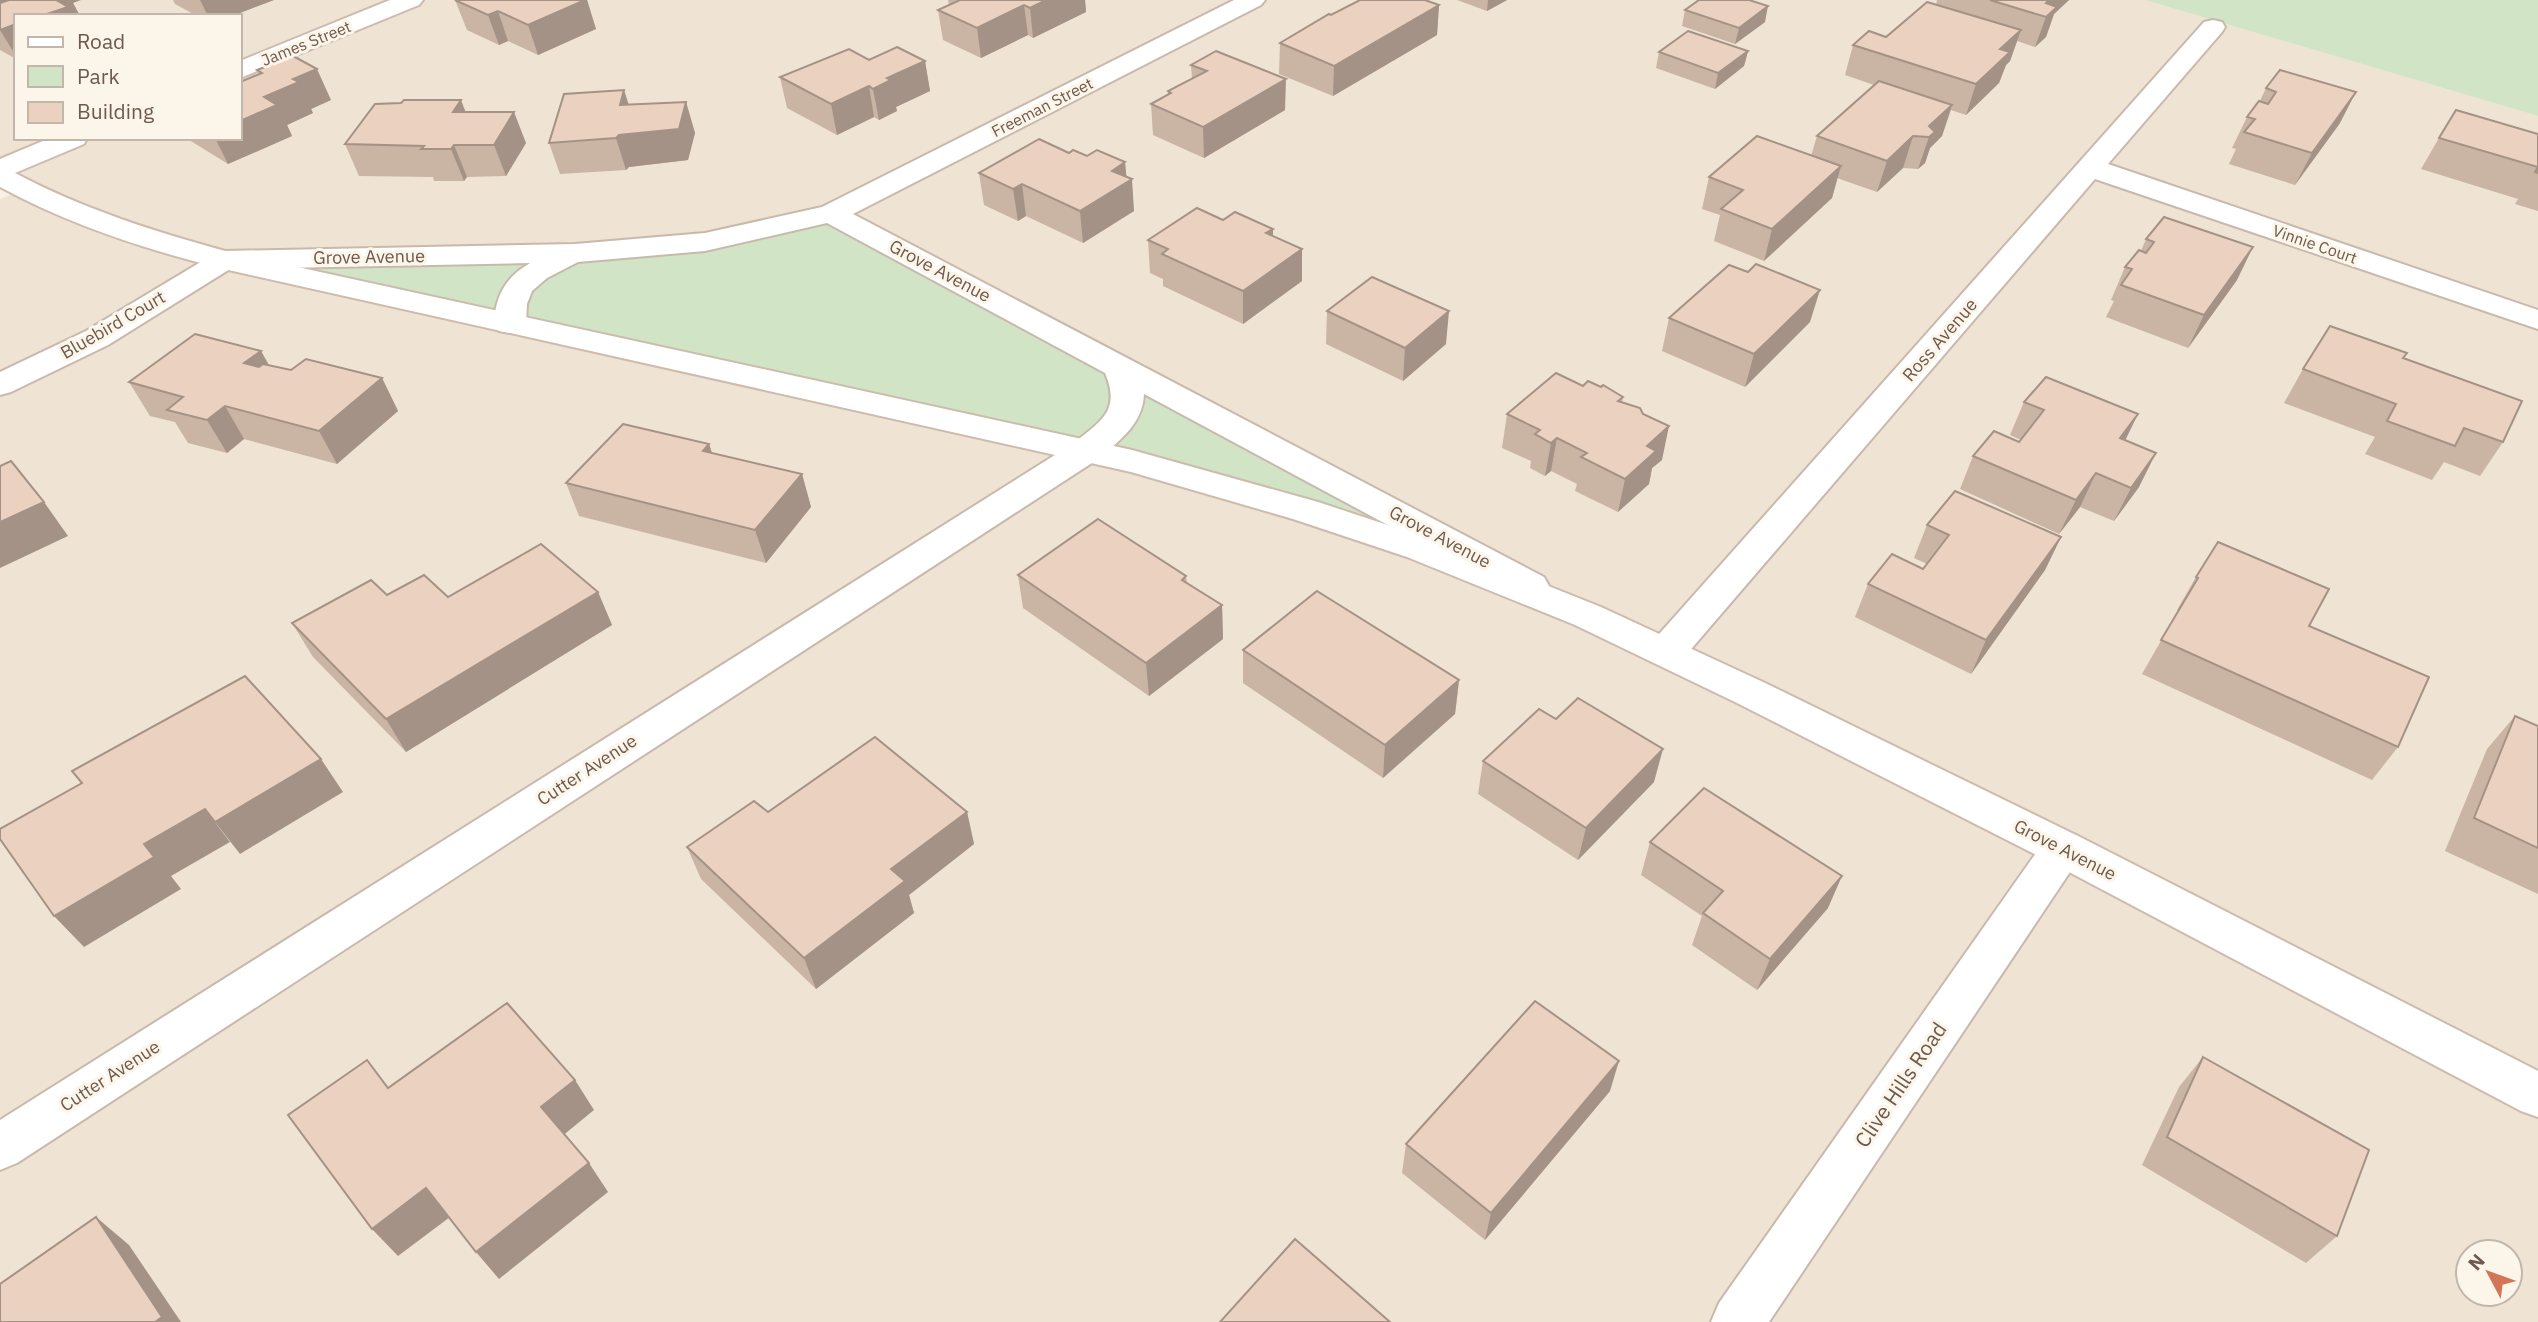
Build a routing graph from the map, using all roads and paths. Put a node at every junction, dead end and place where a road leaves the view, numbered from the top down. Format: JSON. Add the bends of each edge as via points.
{"nodes":[{"id":1,"x":411,"y":0,"type":"edge"},
{"id":2,"x":1253,"y":0,"type":"edge"},
{"id":3,"x":2213,"y":27,"type":"dead end"},
{"id":4,"x":242,"y":69,"type":"edge"},
{"id":5,"x":69,"y":140,"type":"edge"},
{"id":6,"x":2091,"y":168,"type":"junction"},
{"id":7,"x":0,"y":169,"type":"edge"},
{"id":8,"x":0,"y":176,"type":"edge"},
{"id":9,"x":831,"y":214,"type":"junction"},
{"id":10,"x":575,"y":253,"type":"junction"},
{"id":11,"x":224,"y":260,"type":"junction"},
{"id":12,"x":2538,"y":320,"type":"edge"},
{"id":13,"x":510,"y":324,"type":"junction"},
{"id":14,"x":1118,"y":365,"type":"junction"},
{"id":15,"x":0,"y":385,"type":"edge"},
{"id":16,"x":1086,"y":450,"type":"junction"},
{"id":17,"x":1587,"y":615,"type":"junction"},
{"id":18,"x":1666,"y":652,"type":"junction"},
{"id":19,"x":2063,"y":848,"type":"junction"},
{"id":20,"x":2538,"y":1096,"type":"edge"},
{"id":21,"x":0,"y":1147,"type":"edge"},
{"id":22,"x":1738,"y":1322,"type":"edge"}],
"edges":[{"from":1,"to":4,"type":"street","name":"James Street"},
{"from":2,"to":9,"type":"street","name":"Freeman Street"},
{"from":3,"to":6,"type":"street","name":"Ross Avenue"},
{"from":5,"to":7,"type":"street"},
{"from":6,"to":12,"type":"street","name":"Vinnie Court"},
{"from":6,"to":18,"type":"street","name":"Ross Avenue"},
{"from":8,"to":11,"type":"street","name":"Grove Avenue","via":[[107,224]]},
{"from":9,"to":10,"type":"street","name":"Grove Avenue","via":[[705,242]]},
{"from":9,"to":14,"type":"street","name":"Grove Avenue"},
{"from":10,"to":11,"type":"street","name":"Grove Avenue"},
{"from":10,"to":13,"type":"street","via":[[553,262],[520,287],[512,299]]},
{"from":11,"to":13,"type":"street","name":"Grove Avenue"},
{"from":11,"to":15,"type":"street","name":"Bluebird Court","via":[[97,338]]},
{"from":13,"to":16,"type":"street","name":"Grove Avenue"},
{"from":14,"to":16,"type":"street","name":"Cutter Avenue","via":[[1128,386],[1126,412]]},
{"from":14,"to":17,"type":"street","name":"Grove Avenue"},
{"from":16,"to":17,"type":"street","name":"Grove Avenue","via":[[1347,523]]},
{"from":16,"to":21,"type":"street","name":"Cutter Avenue"},
{"from":17,"to":18,"type":"street","name":"Grove Avenue"},
{"from":18,"to":19,"type":"street","name":"Grove Avenue"},
{"from":19,"to":20,"type":"street","name":"Grove Avenue"},
{"from":19,"to":22,"type":"street","name":"Clive Hills Road"}]}
